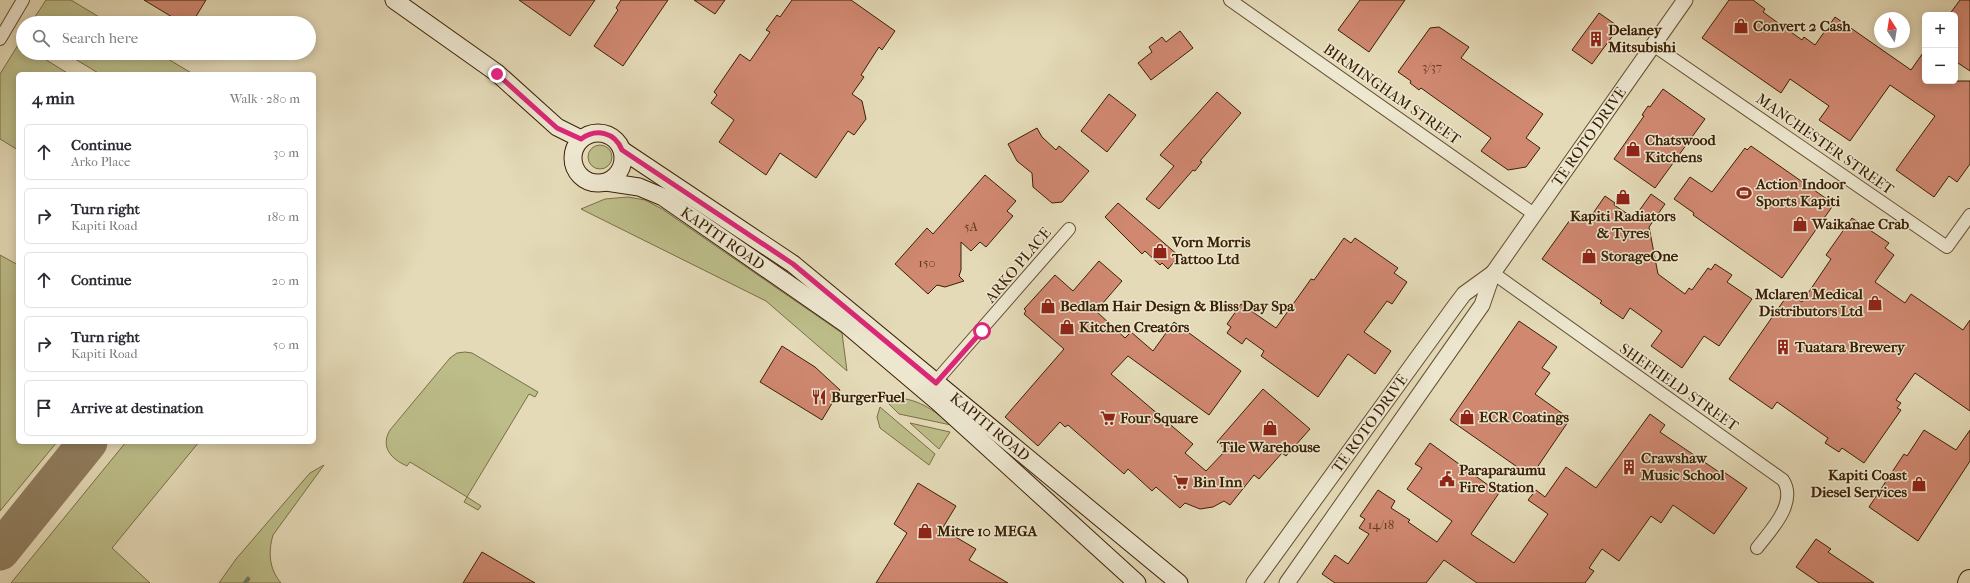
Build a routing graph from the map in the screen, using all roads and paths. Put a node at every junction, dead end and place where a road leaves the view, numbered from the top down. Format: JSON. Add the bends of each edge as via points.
{"nodes":[{"id":1,"x":23,"y":0,"type":"edge"},
{"id":2,"x":394,"y":0,"type":"edge"},
{"id":3,"x":1230,"y":0,"type":"edge"},
{"id":4,"x":1685,"y":0,"type":"edge"},
{"id":5,"x":0,"y":39,"type":"edge"},
{"id":6,"x":1653,"y":45,"type":"junction"},
{"id":7,"x":581,"y":139,"type":"junction"},
{"id":8,"x":622,"y":150,"type":"junction"},
{"id":9,"x":606,"y":182,"type":"junction"},
{"id":10,"x":1534,"y":214,"type":"junction"},
{"id":11,"x":1970,"y":215,"type":"edge"},
{"id":12,"x":1069,"y":229,"type":"dead end"},
{"id":13,"x":793,"y":264,"type":"junction"},
{"id":14,"x":1493,"y":273,"type":"junction"},
{"id":15,"x":806,"y":294,"type":"junction"},
{"id":16,"x":931,"y":387,"type":"junction"},
{"id":17,"x":1366,"y":429,"type":"junction"},
{"id":18,"x":1385,"y":442,"type":"junction"},
{"id":19,"x":1758,"y":548,"type":"dead end"},
{"id":20,"x":1268,"y":564,"type":"junction"},
{"id":21,"x":1137,"y":583,"type":"edge"},
{"id":22,"x":1179,"y":583,"type":"edge"},
{"id":23,"x":1254,"y":583,"type":"edge"},
{"id":24,"x":1270,"y":583,"type":"edge"},
{"id":25,"x":1287,"y":583,"type":"edge"}],
"edges":[{"from":1,"to":5,"type":"street"},
{"from":2,"to":7,"type":"main road","via":[[497,74],[557,128]]},
{"from":3,"to":10,"type":"street","name":"BIRMINGHAM STREET"},
{"from":4,"to":6,"type":"street","name":"TE ROTO DRIVE"},
{"from":6,"to":10,"type":"street","name":"TE ROTO DRIVE"},
{"from":6,"to":11,"type":"street","name":"MANCHESTER STREET","via":[[1947,247]]},
{"from":7,"to":8,"type":"main road","via":[[595,133],[605,133],[617,141]]},
{"from":7,"to":9,"type":"main road","via":[[574,151],[577,172],[592,182]]},
{"from":8,"to":9,"type":"main road","via":[[624,156],[621,169]]},
{"from":8,"to":13,"type":"main road","name":"KAPITI ROAD"},
{"from":9,"to":15,"type":"main road","name":"KAPITI ROAD","via":[[640,187],[663,197]]},
{"from":10,"to":14,"type":"street","name":"TE ROTO DRIVE"},
{"from":12,"to":16,"type":"street","name":"ARKO PLACE"},
{"from":13,"to":15,"type":"main road"},
{"from":13,"to":16,"type":"main road","name":"KAPITI ROAD"},
{"from":14,"to":17,"type":"street","name":"TE ROTO DRIVE","via":[[1464,294]]},
{"from":14,"to":18,"type":"street","name":"TE ROTO DRIVE","via":[[1482,305]]},
{"from":14,"to":19,"type":"street","name":"SHEFFIELD STREET","via":[[1783,480],[1788,490],[1784,510]]},
{"from":15,"to":16,"type":"main road","name":"KAPITI ROAD"},
{"from":16,"to":21,"type":"main road","name":"KAPITI ROAD"},
{"from":16,"to":22,"type":"main road","name":"KAPITI ROAD"},
{"from":17,"to":18,"type":"street"},
{"from":17,"to":20,"type":"street","name":"TE ROTO DRIVE"},
{"from":18,"to":25,"type":"street","name":"TE ROTO DRIVE"},
{"from":20,"to":23,"type":"street","name":"TE ROTO DRIVE"},
{"from":20,"to":24,"type":"street","via":[[1267,575]]}]}
